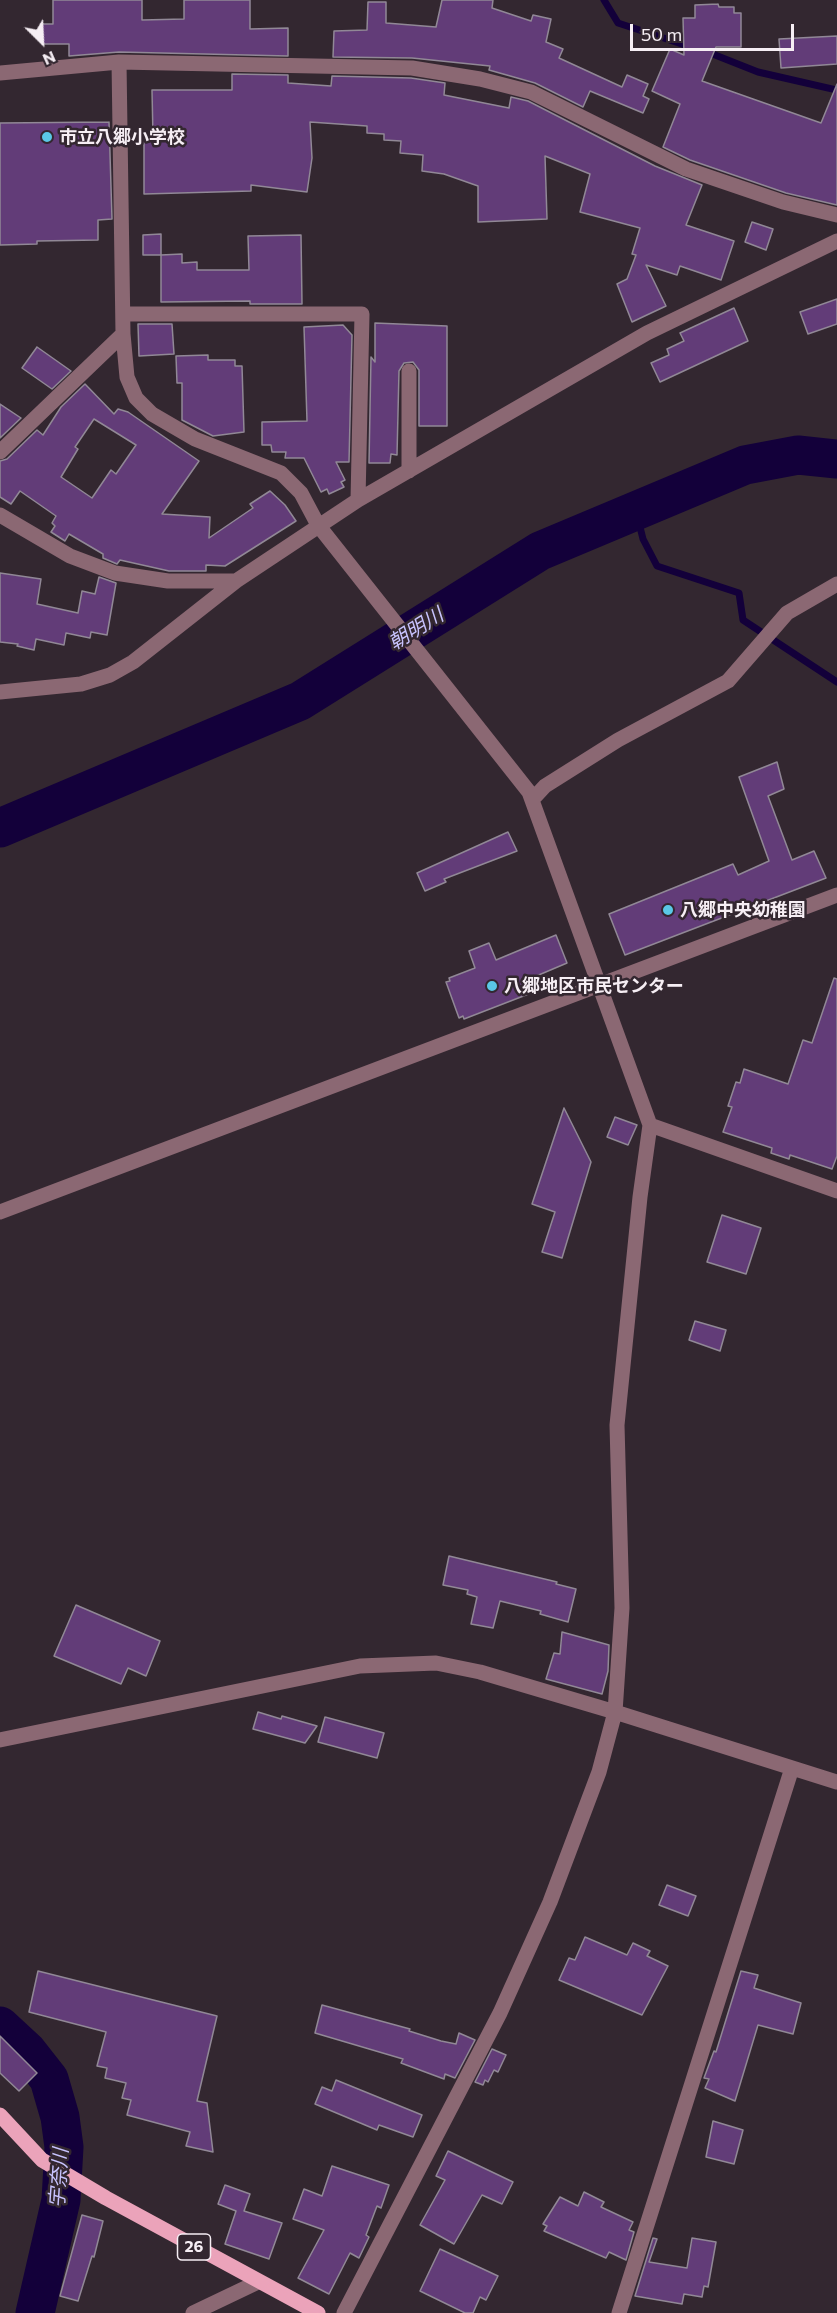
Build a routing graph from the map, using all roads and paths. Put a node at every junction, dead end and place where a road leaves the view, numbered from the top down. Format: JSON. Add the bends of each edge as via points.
{"nodes":[{"id":1,"x":118,"y":62,"type":"junction"},
{"id":2,"x":0,"y":72,"type":"edge"},
{"id":3,"x":837,"y":215,"type":"edge"},
{"id":4,"x":837,"y":241,"type":"edge"},
{"id":5,"x":123,"y":314,"type":"junction"},
{"id":6,"x":123,"y":334,"type":"junction"},
{"id":7,"x":409,"y":371,"type":"dead end"},
{"id":8,"x":0,"y":452,"type":"edge"},
{"id":9,"x":409,"y":471,"type":"junction"},
{"id":10,"x":358,"y":500,"type":"junction"},
{"id":11,"x":0,"y":515,"type":"edge"},
{"id":12,"x":318,"y":525,"type":"junction"},
{"id":13,"x":236,"y":581,"type":"junction"},
{"id":14,"x":837,"y":585,"type":"edge"},
{"id":15,"x":0,"y":692,"type":"edge"},
{"id":16,"x":531,"y":796,"type":"junction"},
{"id":17,"x":837,"y":894,"type":"edge"},
{"id":18,"x":598,"y":985,"type":"junction"},
{"id":19,"x":650,"y":1125,"type":"junction"},
{"id":20,"x":837,"y":1191,"type":"edge"},
{"id":21,"x":0,"y":1212,"type":"edge"},
{"id":22,"x":615,"y":1712,"type":"junction"},
{"id":23,"x":0,"y":1740,"type":"edge"},
{"id":24,"x":792,"y":1768,"type":"junction"},
{"id":25,"x":837,"y":1782,"type":"edge"},
{"id":26,"x":0,"y":2115,"type":"edge"},
{"id":27,"x":258,"y":2282,"type":"junction"},
{"id":28,"x":193,"y":2313,"type":"edge"},
{"id":29,"x":318,"y":2313,"type":"edge"},
{"id":30,"x":344,"y":2313,"type":"edge"},
{"id":31,"x":619,"y":2313,"type":"edge"}],
"edges":[{"from":1,"to":2,"type":"street"},
{"from":1,"to":3,"type":"street","via":[[412,68],[480,79],[531,92],[686,169],[783,202]]},
{"from":1,"to":5,"type":"street"},
{"from":4,"to":9,"type":"street","via":[[647,333]]},
{"from":5,"to":6,"type":"street"},
{"from":5,"to":10,"type":"street","via":[[362,314]]},
{"from":6,"to":8,"type":"street"},
{"from":6,"to":12,"type":"street","via":[[127,377],[136,398],[152,414],[195,439],[281,473],[301,493]]},
{"from":7,"to":9,"type":"street"},
{"from":9,"to":10,"type":"street"},
{"from":10,"to":12,"type":"street"},
{"from":11,"to":13,"type":"street","via":[[70,556],[115,573],[168,581]]},
{"from":12,"to":13,"type":"street"},
{"from":12,"to":16,"type":"street"},
{"from":13,"to":15,"type":"street","via":[[133,662],[110,675],[81,684]]},
{"from":14,"to":16,"type":"street","via":[[787,613],[728,681],[618,740]]},
{"from":16,"to":18,"type":"street"},
{"from":17,"to":18,"type":"street"},
{"from":18,"to":19,"type":"street"},
{"from":18,"to":21,"type":"street"},
{"from":19,"to":20,"type":"street"},
{"from":19,"to":22,"type":"street","via":[[617,1425],[622,1608]]},
{"from":22,"to":23,"type":"street","via":[[480,1672],[436,1663],[399,1663],[360,1666]]},
{"from":22,"to":24,"type":"street"},
{"from":22,"to":30,"type":"street","via":[[599,1772],[554,1891],[500,2013]]},
{"from":24,"to":25,"type":"street"},
{"from":24,"to":31,"type":"street"},
{"from":26,"to":27,"type":"main road","number":"26","via":[[42,2160]]},
{"from":27,"to":28,"type":"street"},
{"from":27,"to":29,"type":"main road","number":"26"}]}
